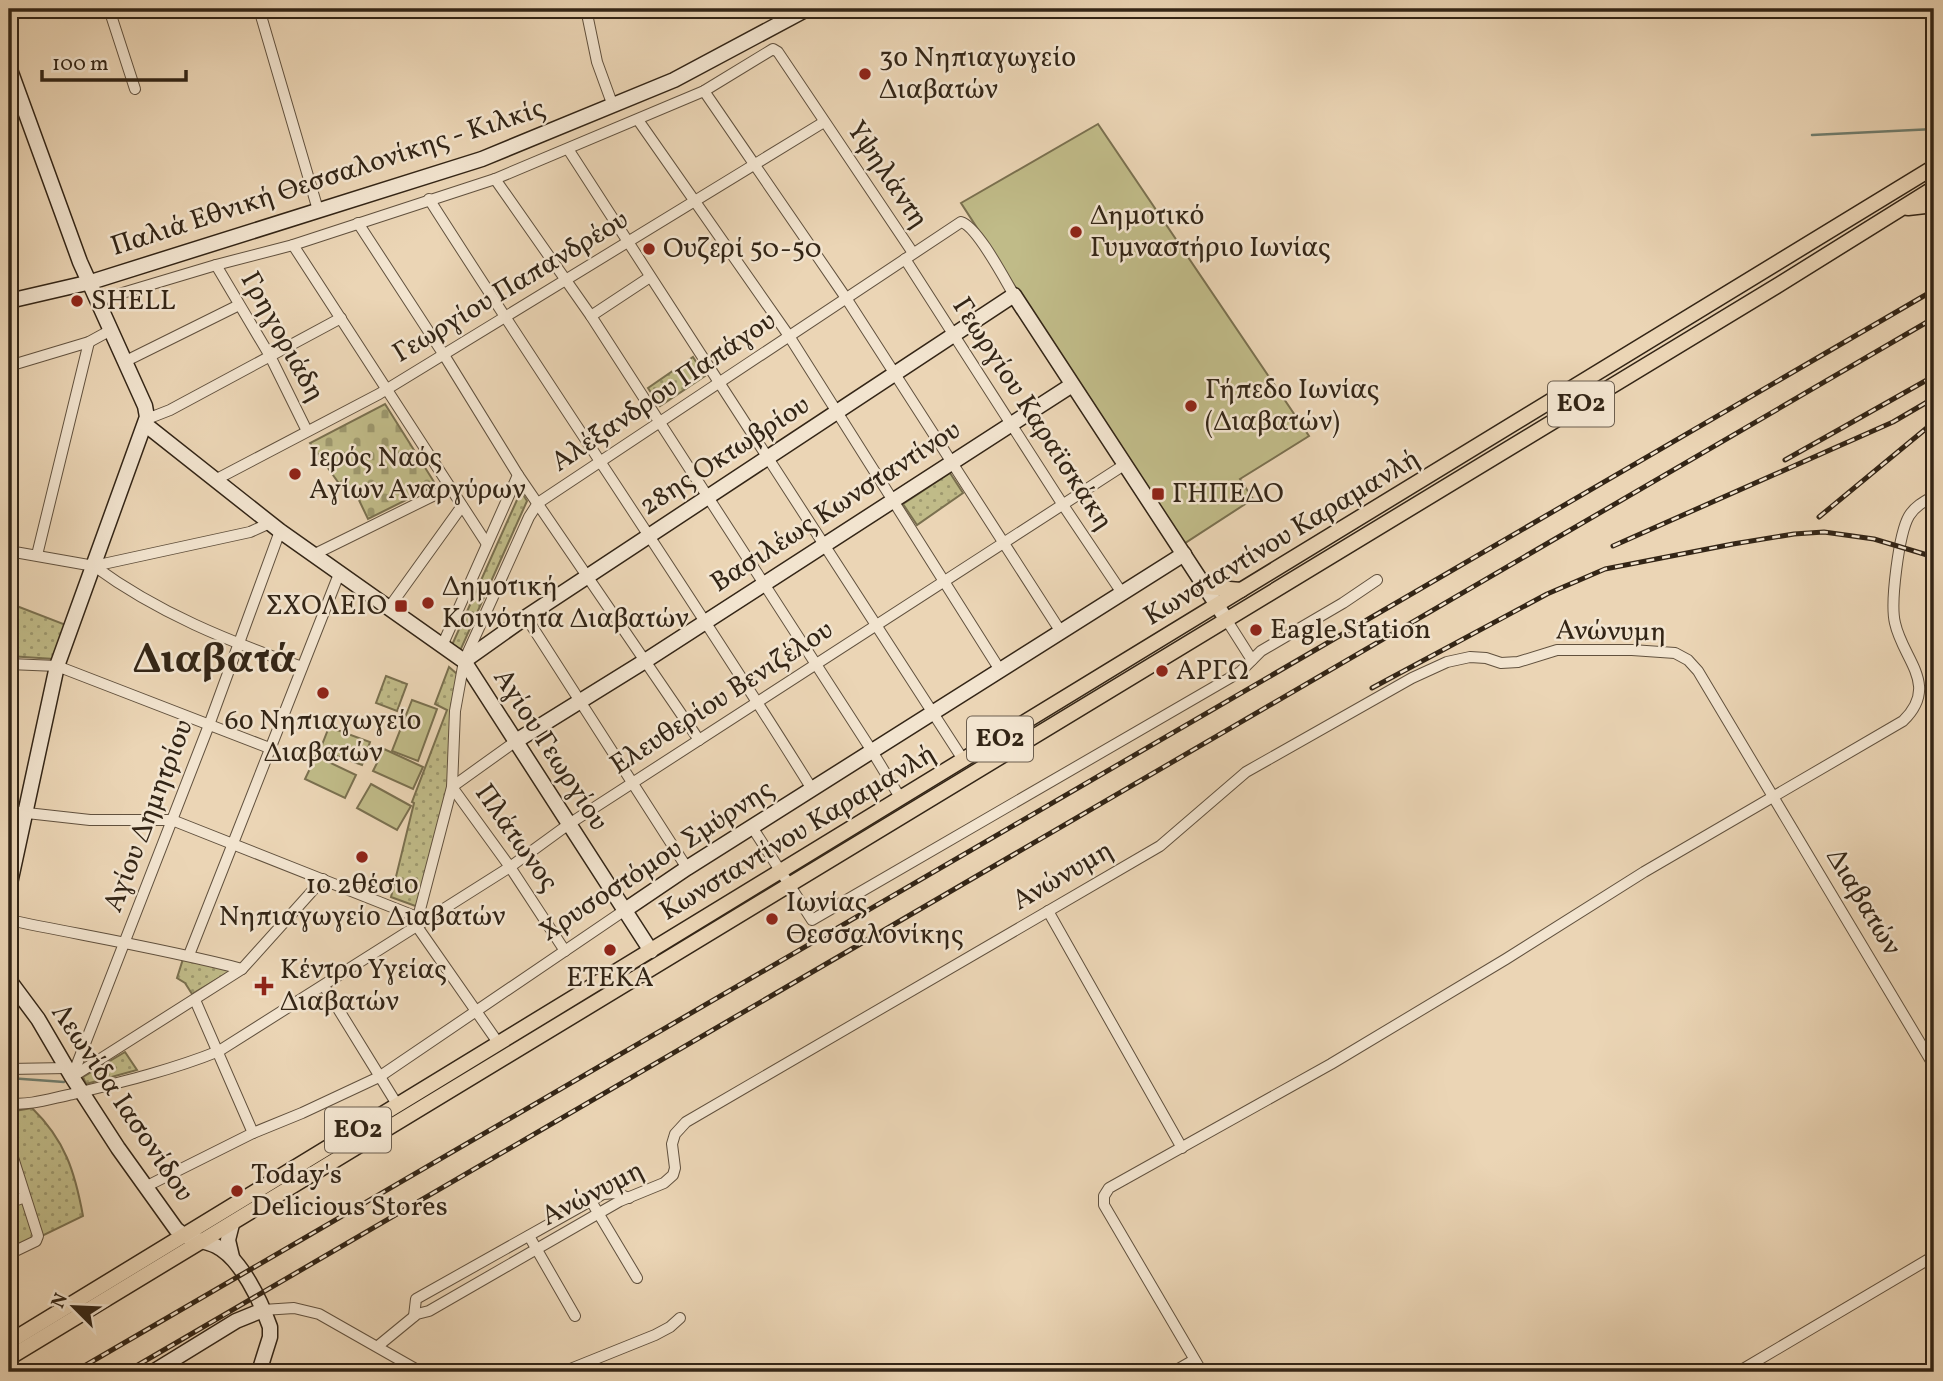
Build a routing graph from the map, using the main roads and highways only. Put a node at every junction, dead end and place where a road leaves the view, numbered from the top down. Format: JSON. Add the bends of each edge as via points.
{"nodes":[{"id":1,"x":1934,"y":167,"type":"edge"},
{"id":2,"x":1934,"y":188,"type":"edge"},
{"id":3,"x":1934,"y":205,"type":"edge"},
{"id":4,"x":1897,"y":211,"type":"junction"},
{"id":5,"x":1206,"y":587,"type":"road end"},
{"id":6,"x":1242,"y":590,"type":"junction"},
{"id":7,"x":785,"y":878,"type":"junction"},
{"id":8,"x":9,"y":1342,"type":"edge"},
{"id":9,"x":9,"y":1358,"type":"edge"}],
"edges":[{"from":1,"to":6,"type":"main road","name":"Κωνσταντίνου Καραμανλή","number":"ΕΟ2"},
{"from":2,"to":4,"type":"main road","name":"Κωνσταντίνου Καραμανλή","number":"ΕΟ2"},
{"from":3,"to":4,"type":"main road"},
{"from":4,"to":7,"type":"main road","name":"Κωνσταντίνου Καραμανλή","number":"ΕΟ2","via":[[1226,619]]},
{"from":5,"to":6,"type":"main road"},
{"from":6,"to":7,"type":"main road","name":"Κωνσταντίνου Καραμανλή","number":"ΕΟ2","via":[[901,799]]},
{"from":7,"to":8,"type":"main road","name":"Κωνσταντίνου Καραμανλή","number":"ΕΟ2","via":[[651,951]]},
{"from":7,"to":9,"type":"main road","name":"Κωνσταντίνου Καραμανλή","number":"ΕΟ2"}]}
